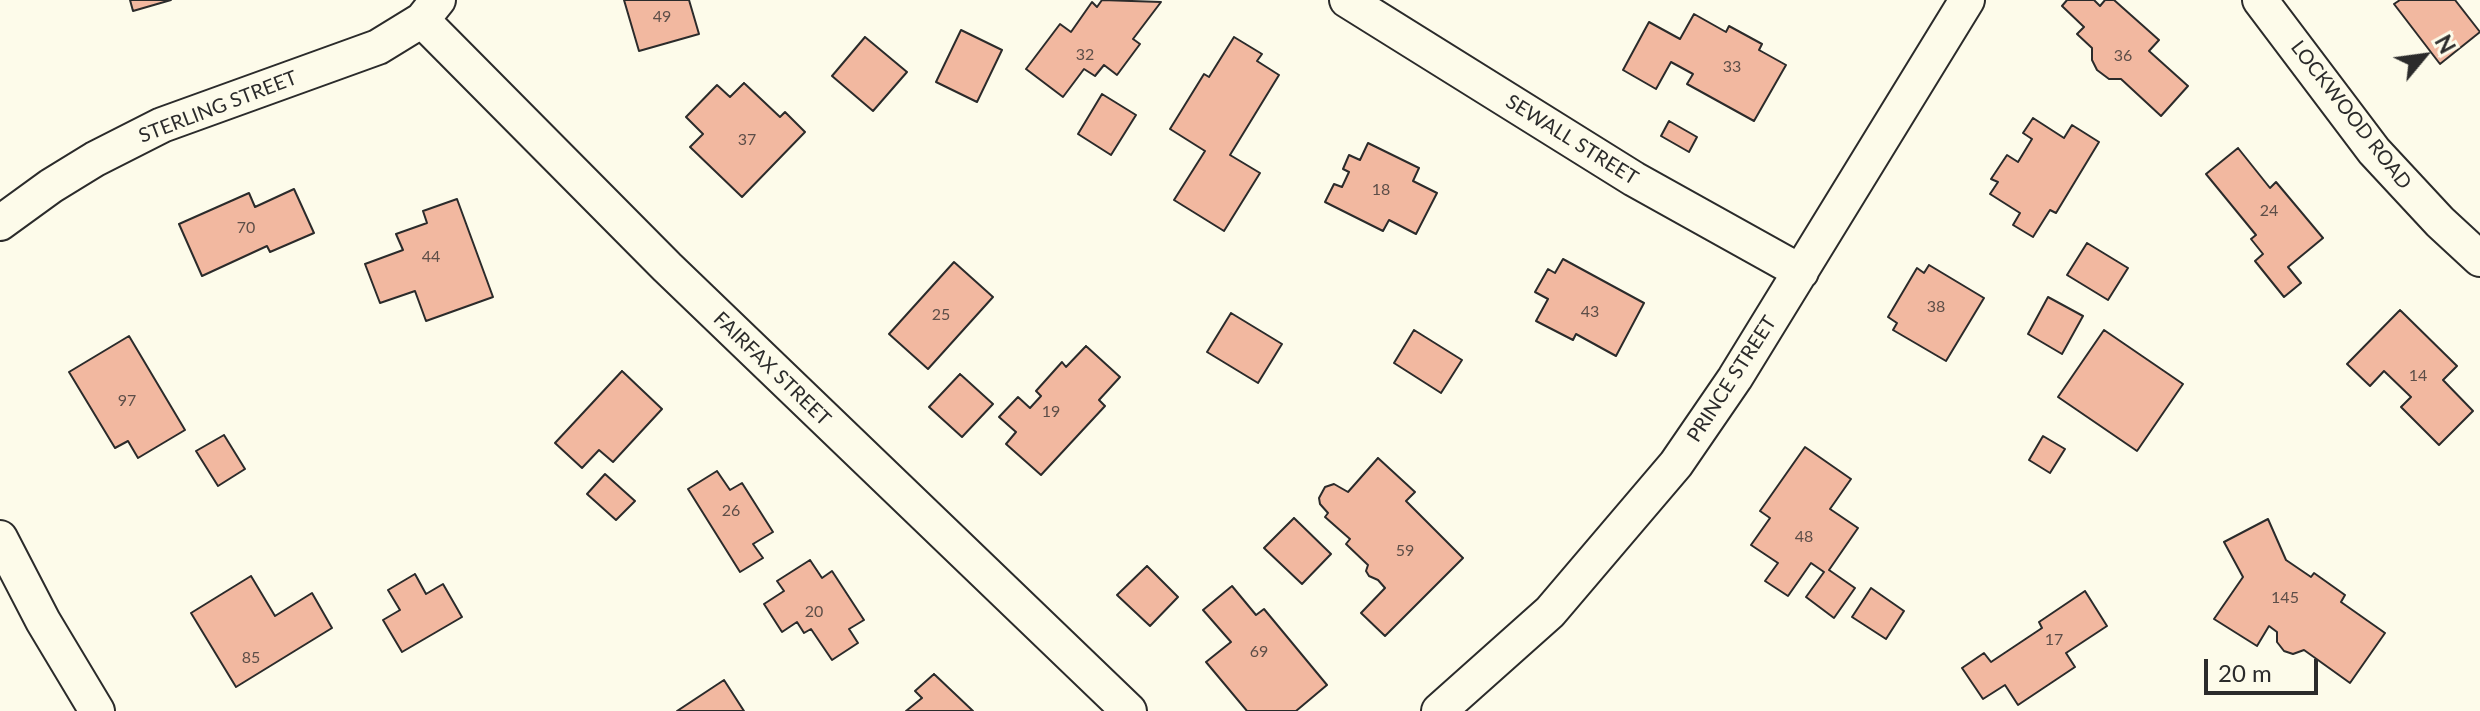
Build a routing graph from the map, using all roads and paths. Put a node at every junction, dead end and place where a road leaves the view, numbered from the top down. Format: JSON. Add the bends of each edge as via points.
{"nodes":[{"id":1,"x":1347,"y":0,"type":"edge"},
{"id":2,"x":1967,"y":0,"type":"edge"},
{"id":3,"x":2260,"y":0,"type":"edge"},
{"id":4,"x":430,"y":10,"type":"edge"},
{"id":5,"x":0,"y":223,"type":"edge"},
{"id":6,"x":2480,"y":259,"type":"edge"},
{"id":7,"x":1801,"y":272,"type":"junction"},
{"id":8,"x":0,"y":538,"type":"edge"},
{"id":9,"x":97,"y":711,"type":"edge"},
{"id":10,"x":1129,"y":711,"type":"edge"},
{"id":11,"x":1439,"y":711,"type":"edge"}],
"edges":[{"from":1,"to":7,"type":"street","name":"SEWALL STREET","via":[[1634,179]]},
{"from":2,"to":7,"type":"street","name":"PRINCE STREET"},
{"from":3,"to":6,"type":"street","name":"LOCKWOOD ROAD","via":[[2374,151]]},
{"from":4,"to":5,"type":"street","name":"STERLING STREET","via":[[378,47],[162,125],[95,159]]},
{"from":4,"to":10,"type":"street","name":"FAIRFAX STREET","via":[[667,267]]},
{"from":7,"to":11,"type":"street","name":"PRINCE STREET","via":[[1676,464],[1550,612]]},
{"from":8,"to":9,"type":"street"}]}
